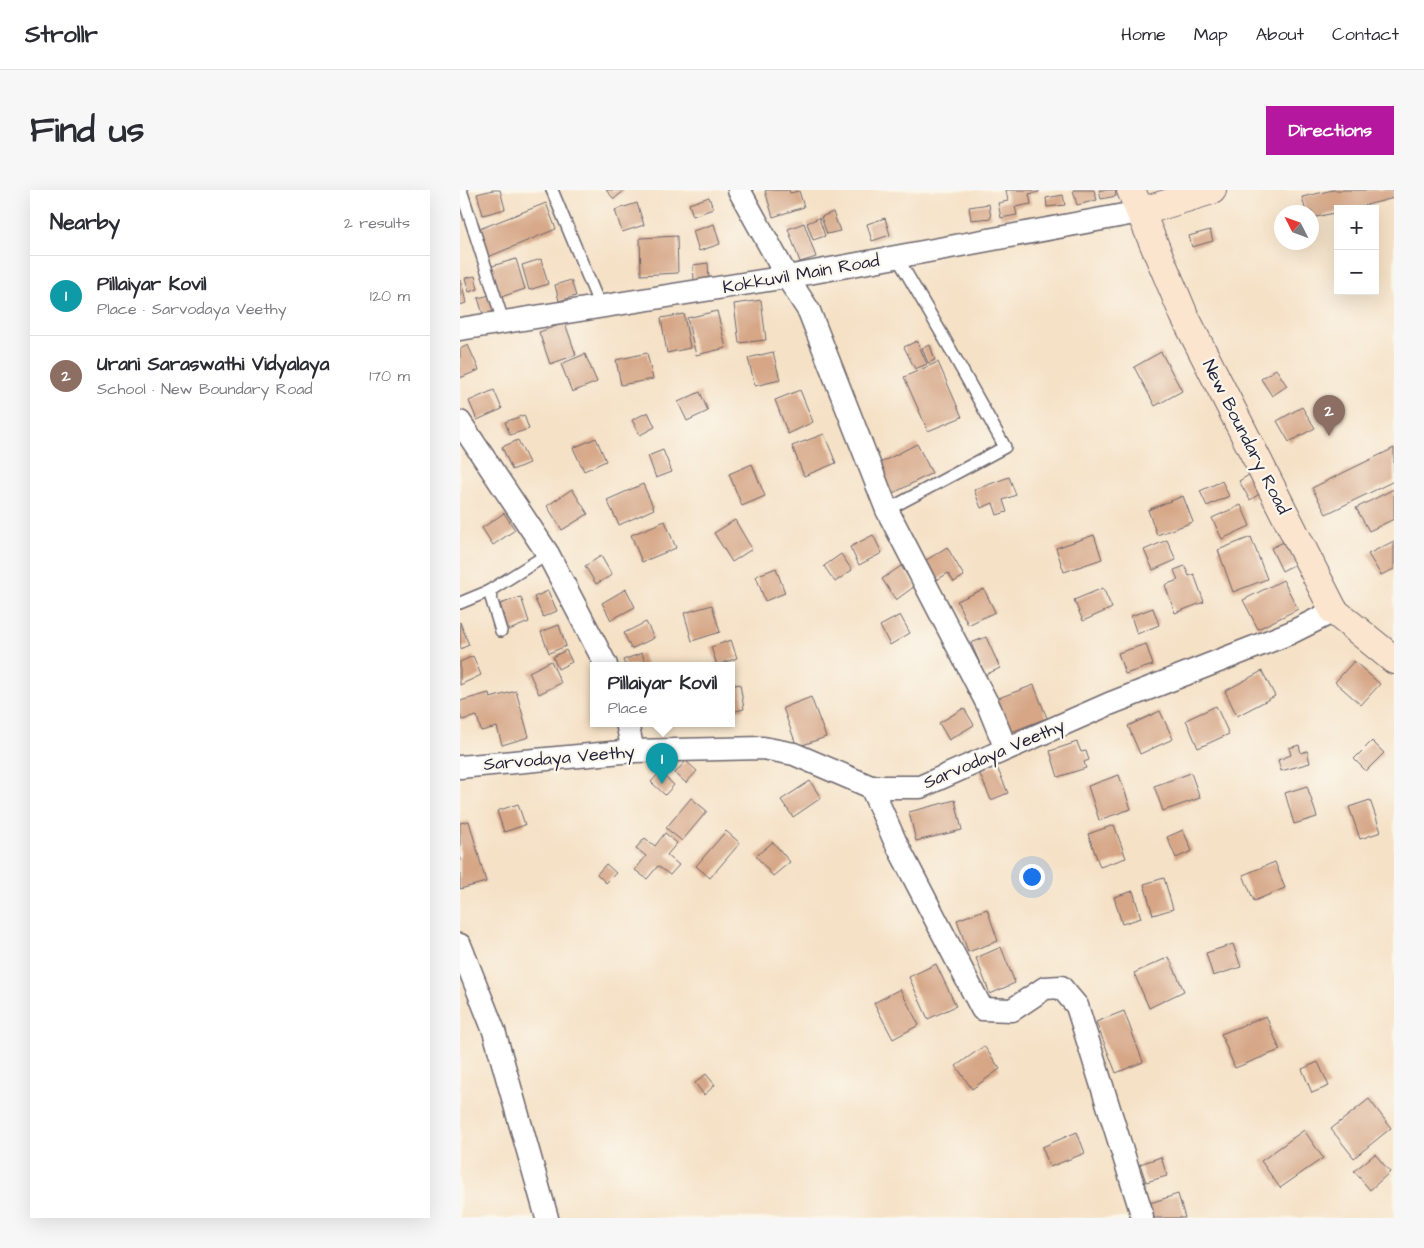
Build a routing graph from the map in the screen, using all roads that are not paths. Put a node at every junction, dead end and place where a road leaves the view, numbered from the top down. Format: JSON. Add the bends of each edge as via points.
{"nodes":[{"id":1,"x":461,"y":190,"type":"edge"},
{"id":2,"x":552,"y":190,"type":"edge"},
{"id":3,"x":739,"y":190,"type":"edge"},
{"id":4,"x":1212,"y":190,"type":"edge"},
{"id":5,"x":1135,"y":201,"type":"edge"},
{"id":6,"x":897,"y":257,"type":"junction"},
{"id":7,"x":787,"y":277,"type":"junction"},
{"id":8,"x":600,"y":306,"type":"junction"},
{"id":9,"x":503,"y":321,"type":"junction"},
{"id":10,"x":460,"y":328,"type":"edge"},
{"id":11,"x":460,"y":422,"type":"edge"},
{"id":12,"x":887,"y":510,"type":"junction"},
{"id":13,"x":548,"y":554,"type":"junction"},
{"id":14,"x":489,"y":591,"type":"junction"},
{"id":15,"x":460,"y":604,"type":"edge"},
{"id":16,"x":1334,"y":611,"type":"junction"},
{"id":17,"x":501,"y":631,"type":"dead end"},
{"id":18,"x":1394,"y":660,"type":"edge"},
{"id":19,"x":604,"y":662,"type":"edge"},
{"id":20,"x":628,"y":727,"type":"edge"},
{"id":21,"x":1006,"y":749,"type":"junction"},
{"id":22,"x":634,"y":751,"type":"junction"},
{"id":23,"x":460,"y":767,"type":"edge"},
{"id":24,"x":871,"y":787,"type":"junction"},
{"id":25,"x":460,"y":945,"type":"edge"},
{"id":26,"x":547,"y":1218,"type":"edge"},
{"id":27,"x":1142,"y":1218,"type":"edge"}],
"edges":[{"from":1,"to":9,"type":"lane"},
{"from":2,"to":8,"type":"lane"},
{"from":3,"to":7,"type":"street"},
{"from":4,"to":5,"type":"main road"},
{"from":5,"to":6,"type":"street","name":"Kokkuvil Main Road"},
{"from":5,"to":16,"type":"main road","name":"New Boundary Road","via":[[1184,315]]},
{"from":6,"to":7,"type":"street","name":"Kokkuvil Main Road"},
{"from":6,"to":12,"type":"lane","via":[[1005,447]]},
{"from":7,"to":8,"type":"street","name":"Kokkuvil Main Road"},
{"from":7,"to":12,"type":"street","via":[[809,311]]},
{"from":8,"to":9,"type":"street","name":"Kokkuvil Main Road"},
{"from":9,"to":10,"type":"street","name":"Kokkuvil Main Road"},
{"from":11,"to":13,"type":"street"},
{"from":12,"to":21,"type":"street","via":[[989,706]]},
{"from":13,"to":14,"type":"lane"},
{"from":13,"to":19,"type":"street"},
{"from":14,"to":15,"type":"lane"},
{"from":14,"to":17,"type":"lane"},
{"from":16,"to":18,"type":"main road","name":"New Boundary Road"},
{"from":16,"to":21,"type":"street","name":"Sarvodaya Veethy","via":[[1290,633],[1109,704]]},
{"from":20,"to":22,"type":"street"},
{"from":21,"to":24,"type":"street","name":"Sarvodaya Veethy","via":[[920,787]]},
{"from":22,"to":23,"type":"street","name":"Sarvodaya Veethy"},
{"from":22,"to":24,"type":"street","name":"Sarvodaya Veethy","via":[[763,748],[794,754]]},
{"from":24,"to":27,"type":"street","via":[[895,841],[982,1009],[1012,1010],[1045,988],[1061,987],[1077,1006]]},
{"from":25,"to":26,"type":"street","via":[[494,1031]]}]}
